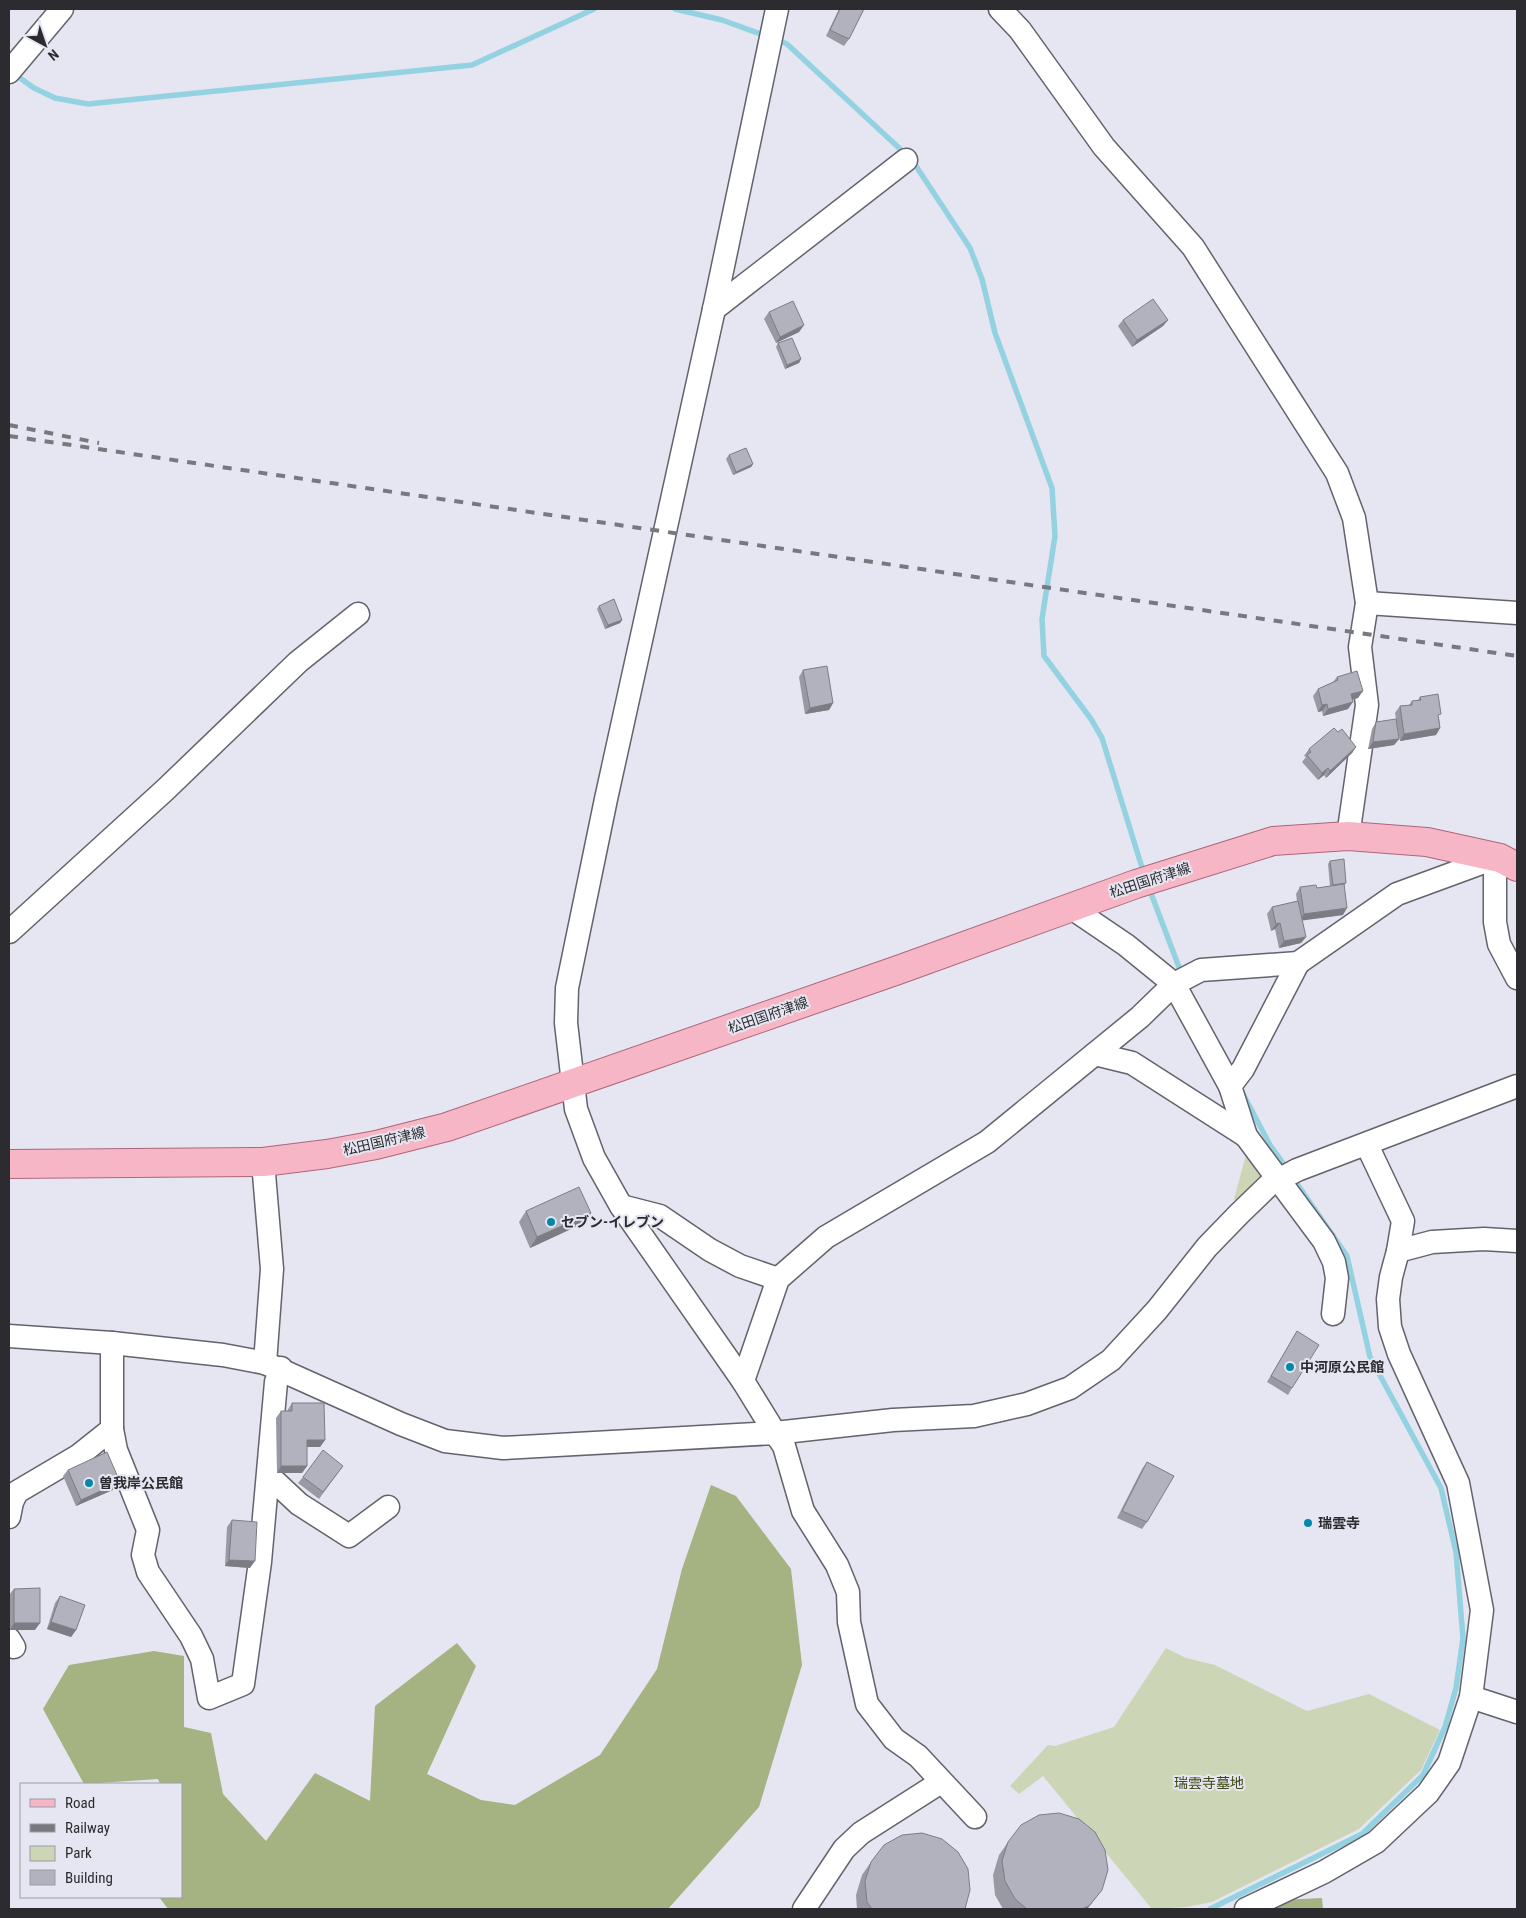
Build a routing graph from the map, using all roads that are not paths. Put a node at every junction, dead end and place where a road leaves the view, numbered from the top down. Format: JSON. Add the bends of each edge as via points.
{"nodes":[{"id":1,"x":62,"y":9,"type":"edge"},
{"id":2,"x":1000,"y":9,"type":"edge"},
{"id":3,"x":773,"y":27,"type":"edge"},
{"id":4,"x":13,"y":68,"type":"edge"},
{"id":5,"x":906,"y":160,"type":"dead end"},
{"id":6,"x":714,"y":309,"type":"junction"},
{"id":7,"x":1367,"y":603,"type":"junction"},
{"id":8,"x":1517,"y":613,"type":"edge"},
{"id":9,"x":358,"y":614,"type":"dead end"},
{"id":10,"x":1348,"y":836,"type":"junction"},
{"id":11,"x":1504,"y":861,"type":"edge"},
{"id":12,"x":1070,"y":907,"type":"junction"},
{"id":13,"x":9,"y":932,"type":"edge"},
{"id":14,"x":1298,"y":962,"type":"junction"},
{"id":15,"x":1517,"y":978,"type":"edge"},
{"id":16,"x":1180,"y":981,"type":"junction"},
{"id":17,"x":1095,"y":1054,"type":"junction"},
{"id":18,"x":1237,"y":1078,"type":"junction"},
{"id":19,"x":572,"y":1083,"type":"junction"},
{"id":20,"x":1517,"y":1086,"type":"edge"},
{"id":21,"x":1246,"y":1136,"type":"junction"},
{"id":22,"x":1367,"y":1145,"type":"junction"},
{"id":23,"x":262,"y":1162,"type":"junction"},
{"id":24,"x":9,"y":1164,"type":"edge"},
{"id":25,"x":1277,"y":1181,"type":"junction"},
{"id":26,"x":621,"y":1206,"type":"junction"},
{"id":27,"x":1517,"y":1241,"type":"edge"},
{"id":28,"x":1398,"y":1251,"type":"junction"},
{"id":29,"x":778,"y":1279,"type":"junction"},
{"id":30,"x":1333,"y":1314,"type":"dead end"},
{"id":31,"x":9,"y":1336,"type":"edge"},
{"id":32,"x":112,"y":1343,"type":"junction"},
{"id":33,"x":273,"y":1365,"type":"junction"},
{"id":34,"x":743,"y":1381,"type":"junction"},
{"id":35,"x":112,"y":1429,"type":"junction"},
{"id":36,"x":774,"y":1433,"type":"junction"},
{"id":37,"x":269,"y":1476,"type":"junction"},
{"id":38,"x":388,"y":1507,"type":"dead end"},
{"id":39,"x":9,"y":1517,"type":"edge"},
{"id":40,"x":1471,"y":1697,"type":"junction"},
{"id":41,"x":1517,"y":1712,"type":"edge"},
{"id":42,"x":941,"y":1782,"type":"junction"},
{"id":43,"x":975,"y":1817,"type":"dead end"},
{"id":44,"x":804,"y":1909,"type":"edge"},
{"id":45,"x":1246,"y":1909,"type":"edge"}],
"edges":[{"from":1,"to":4,"type":"street"},
{"from":2,"to":7,"type":"street","via":[[1020,30],[1104,147],[1194,247],[1337,473],[1354,518]]},
{"from":3,"to":6,"type":"street"},
{"from":5,"to":6,"type":"street"},
{"from":6,"to":19,"type":"street","via":[[567,988],[566,1023]]},
{"from":7,"to":8,"type":"street"},
{"from":7,"to":10,"type":"street","via":[[1360,647],[1367,705]]},
{"from":9,"to":13,"type":"street","via":[[298,662],[165,790]]},
{"from":10,"to":11,"type":"main road","name":"松田国府津線","via":[[1427,842]]},
{"from":10,"to":12,"type":"main road","name":"松田国府津線","via":[[1273,842]]},
{"from":11,"to":14,"type":"street","via":[[1397,894]]},
{"from":11,"to":15,"type":"street","via":[[1494,922],[1499,944]]},
{"from":12,"to":16,"type":"street"},
{"from":12,"to":19,"type":"main road","name":"松田国府津線"},
{"from":14,"to":16,"type":"street","via":[[1201,970]]},
{"from":14,"to":18,"type":"street"},
{"from":16,"to":17,"type":"street"},
{"from":16,"to":18,"type":"street"},
{"from":17,"to":21,"type":"street","via":[[1132,1062]]},
{"from":17,"to":29,"type":"street","via":[[986,1142],[826,1236]]},
{"from":18,"to":21,"type":"street"},
{"from":19,"to":23,"type":"main road","name":"松田国府津線","via":[[447,1127],[327,1154]]},
{"from":19,"to":26,"type":"street","via":[[576,1109],[594,1158]]},
{"from":20,"to":22,"type":"street"},
{"from":21,"to":25,"type":"street"},
{"from":22,"to":25,"type":"street","via":[[1297,1170]]},
{"from":22,"to":28,"type":"street","via":[[1403,1220]]},
{"from":23,"to":24,"type":"main road","name":"松田国府津線"},
{"from":23,"to":33,"type":"street","via":[[272,1269]]},
{"from":25,"to":30,"type":"street","via":[[1324,1240],[1334,1262],[1337,1278]]},
{"from":25,"to":36,"type":"street","via":[[1207,1247],[1157,1310],[1110,1360],[1070,1388],[1027,1404],[974,1416],[893,1420]]},
{"from":26,"to":29,"type":"street","via":[[660,1216],[710,1250],[740,1266]]},
{"from":26,"to":34,"type":"street"},
{"from":27,"to":28,"type":"street","via":[[1432,1242]]},
{"from":28,"to":40,"type":"street","via":[[1390,1277],[1390,1327],[1399,1354],[1458,1483],[1482,1610]]},
{"from":29,"to":34,"type":"street"},
{"from":31,"to":32,"type":"street"},
{"from":32,"to":33,"type":"street","via":[[223,1355]]},
{"from":32,"to":35,"type":"street"},
{"from":33,"to":36,"type":"street","via":[[445,1441],[503,1448]]},
{"from":33,"to":37,"type":"street","via":[[276,1382]]},
{"from":34,"to":36,"type":"street"},
{"from":35,"to":37,"type":"street","via":[[116,1450],[148,1530],[143,1555],[148,1572],[191,1636],[202,1659],[209,1698],[243,1684]]},
{"from":35,"to":39,"type":"street","via":[[78,1456],[17,1492]]},
{"from":36,"to":42,"type":"street","via":[[784,1446],[804,1511],[837,1565],[848,1592],[849,1622],[867,1704],[894,1739],[918,1756]]},
{"from":37,"to":38,"type":"street","via":[[299,1504],[348,1536]]},
{"from":40,"to":41,"type":"street"},
{"from":40,"to":45,"type":"street","via":[[1449,1763],[1428,1793],[1376,1842],[1324,1872]]},
{"from":42,"to":43,"type":"street"},
{"from":42,"to":44,"type":"street","via":[[861,1833],[844,1850]]}]}
